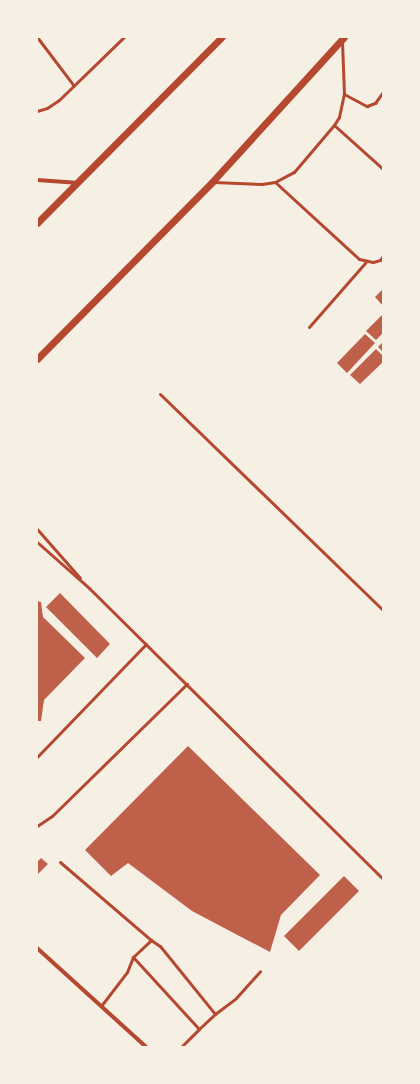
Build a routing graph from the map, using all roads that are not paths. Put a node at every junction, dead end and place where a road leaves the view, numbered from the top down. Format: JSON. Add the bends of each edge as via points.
{"nodes":[{"id":1,"x":37,"y":37,"type":"edge"},
{"id":2,"x":124,"y":37,"type":"edge"},
{"id":3,"x":222,"y":37,"type":"edge"},
{"id":4,"x":343,"y":38,"type":"edge"},
{"id":5,"x":74,"y":86,"type":"junction"},
{"id":6,"x":383,"y":92,"type":"edge"},
{"id":7,"x":344,"y":94,"type":"junction"},
{"id":8,"x":37,"y":111,"type":"edge"},
{"id":9,"x":334,"y":125,"type":"junction"},
{"id":10,"x":383,"y":169,"type":"edge"},
{"id":11,"x":37,"y":180,"type":"edge"},
{"id":12,"x":212,"y":182,"type":"junction"},
{"id":13,"x":275,"y":182,"type":"junction"},
{"id":14,"x":76,"y":183,"type":"junction"},
{"id":15,"x":37,"y":223,"type":"edge"},
{"id":16,"x":383,"y":256,"type":"edge"},
{"id":17,"x":366,"y":262,"type":"junction"},
{"id":18,"x":309,"y":327,"type":"dead end"},
{"id":19,"x":37,"y":359,"type":"edge"},
{"id":20,"x":160,"y":394,"type":"dead end"},
{"id":21,"x":37,"y":529,"type":"edge"},
{"id":22,"x":37,"y":542,"type":"edge"},
{"id":23,"x":89,"y":588,"type":"junction"},
{"id":24,"x":383,"y":610,"type":"edge"},
{"id":25,"x":146,"y":644,"type":"junction"},
{"id":26,"x":187,"y":684,"type":"junction"},
{"id":27,"x":37,"y":757,"type":"edge"},
{"id":28,"x":37,"y":826,"type":"edge"},
{"id":29,"x":60,"y":862,"type":"dead end"},
{"id":30,"x":383,"y":879,"type":"edge"},
{"id":31,"x":151,"y":940,"type":"junction"},
{"id":32,"x":37,"y":948,"type":"edge"},
{"id":33,"x":133,"y":958,"type":"junction"},
{"id":34,"x":260,"y":971,"type":"dead end"},
{"id":35,"x":101,"y":1006,"type":"junction"},
{"id":36,"x":215,"y":1014,"type":"junction"},
{"id":37,"x":199,"y":1029,"type":"junction"},
{"id":38,"x":146,"y":1047,"type":"edge"},
{"id":39,"x":181,"y":1047,"type":"edge"}],
"edges":[{"from":1,"to":5,"type":"lane"},
{"from":2,"to":5,"type":"lane"},
{"from":3,"to":14,"type":"street"},
{"from":4,"to":7,"type":"lane"},
{"from":4,"to":12,"type":"street"},
{"from":5,"to":8,"type":"lane","via":[[47,108]]},
{"from":6,"to":7,"type":"lane","via":[[375,103],[367,106]]},
{"from":7,"to":9,"type":"lane","via":[[339,117]]},
{"from":9,"to":10,"type":"lane"},
{"from":9,"to":13,"type":"lane","via":[[294,172]]},
{"from":11,"to":14,"type":"street"},
{"from":12,"to":13,"type":"lane"},
{"from":12,"to":19,"type":"street"},
{"from":13,"to":17,"type":"lane","via":[[353,255]]},
{"from":14,"to":15,"type":"street"},
{"from":16,"to":17,"type":"lane","via":[[380,260]]},
{"from":17,"to":18,"type":"lane"},
{"from":20,"to":24,"type":"lane"},
{"from":21,"to":23,"type":"lane"},
{"from":22,"to":23,"type":"lane"},
{"from":23,"to":25,"type":"lane"},
{"from":25,"to":26,"type":"lane"},
{"from":25,"to":27,"type":"lane"},
{"from":26,"to":28,"type":"lane","via":[[52,816]]},
{"from":26,"to":30,"type":"lane"},
{"from":29,"to":31,"type":"lane"},
{"from":31,"to":33,"type":"lane"},
{"from":31,"to":36,"type":"lane","via":[[160,946]]},
{"from":32,"to":35,"type":"street"},
{"from":33,"to":35,"type":"lane","via":[[127,972]]},
{"from":33,"to":37,"type":"lane"},
{"from":34,"to":36,"type":"lane","via":[[236,998]]},
{"from":35,"to":38,"type":"street"},
{"from":36,"to":37,"type":"lane"},
{"from":37,"to":39,"type":"lane"}]}
